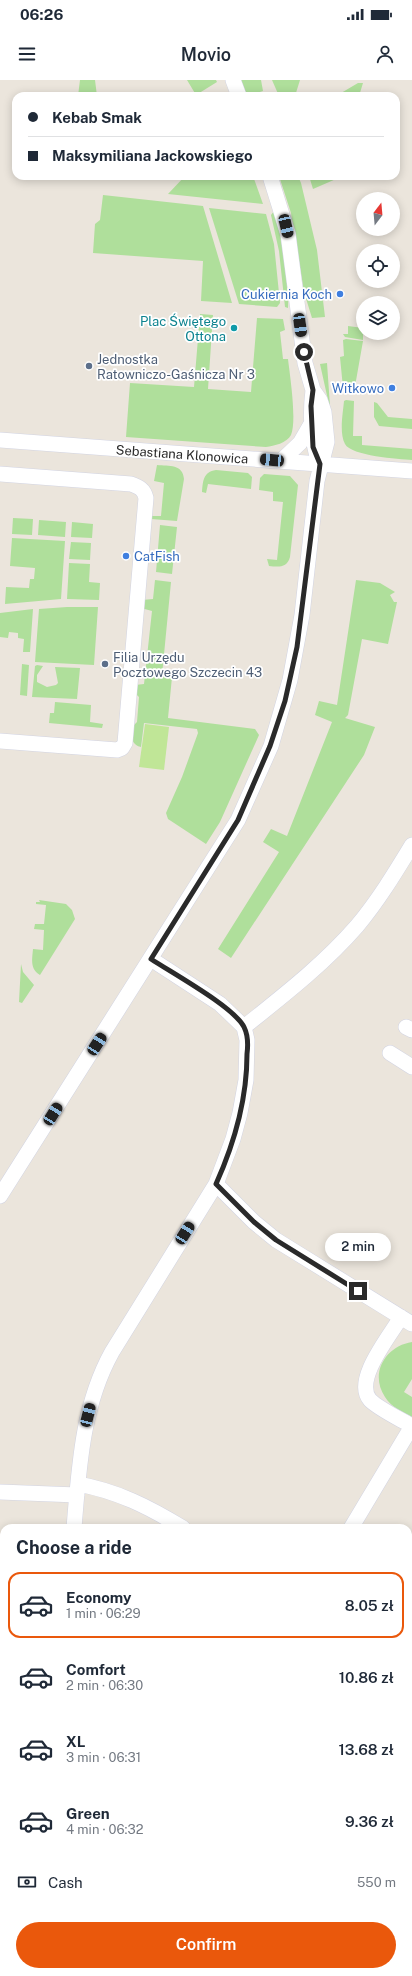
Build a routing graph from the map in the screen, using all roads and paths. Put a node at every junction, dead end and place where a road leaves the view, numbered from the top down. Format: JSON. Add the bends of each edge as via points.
{"nodes":[{"id":1,"x":233,"y":80,"type":"edge"},
{"id":2,"x":238,"y":92,"type":"edge"},
{"id":3,"x":271,"y":180,"type":"edge"},
{"id":4,"x":313,"y":390,"type":"junction"},
{"id":5,"x":311,"y":424,"type":"junction"},
{"id":6,"x":0,"y":440,"type":"edge"},
{"id":7,"x":281,"y":461,"type":"junction"},
{"id":8,"x":320,"y":464,"type":"junction"},
{"id":9,"x":412,"y":471,"type":"edge"},
{"id":10,"x":0,"y":474,"type":"edge"},
{"id":11,"x":0,"y":741,"type":"edge"},
{"id":12,"x":412,"y":845,"type":"edge"},
{"id":13,"x":151,"y":959,"type":"junction"},
{"id":14,"x":244,"y":1027,"type":"junction"},
{"id":15,"x":390,"y":1053,"type":"dead end"},
{"id":16,"x":412,"y":1066,"type":"edge"},
{"id":17,"x":216,"y":1184,"type":"junction"},
{"id":18,"x":0,"y":1196,"type":"edge"},
{"id":19,"x":406,"y":1321,"type":"edge"},
{"id":20,"x":412,"y":1426,"type":"edge"},
{"id":21,"x":77,"y":1489,"type":"junction"},
{"id":22,"x":0,"y":1492,"type":"edge"},
{"id":23,"x":74,"y":1524,"type":"edge"},
{"id":24,"x":176,"y":1524,"type":"edge"},
{"id":25,"x":353,"y":1524,"type":"edge"}],
"edges":[{"from":1,"to":2,"type":"street"},
{"from":3,"to":4,"type":"street","via":[[288,234],[305,363]]},
{"from":4,"to":5,"type":"street"},
{"from":4,"to":8,"type":"street","via":[[320,400],[326,423],[327,442]]},
{"from":5,"to":7,"type":"street","via":[[300,443]]},
{"from":5,"to":8,"type":"street","via":[[313,447]]},
{"from":6,"to":7,"type":"street","name":"Sebastiana Klonowica"},
{"from":7,"to":8,"type":"street","name":"Sebastiana Klonowica"},
{"from":8,"to":9,"type":"street","name":"Sebastiana Klonowica"},
{"from":8,"to":13,"type":"street","via":[[297,647],[285,701],[270,746],[238,820]]},
{"from":10,"to":11,"type":"street","via":[[131,484],[139,486],[146,498],[126,738],[122,748],[109,750]]},
{"from":12,"to":14,"type":"street","via":[[375,904],[339,945],[314,971]]},
{"from":13,"to":14,"type":"street","via":[[220,1004]]},
{"from":13,"to":18,"type":"street"},
{"from":14,"to":17,"type":"street","via":[[248,1053],[244,1096],[231,1145]]},
{"from":15,"to":16,"type":"street"},
{"from":17,"to":19,"type":"street","via":[[276,1240]]},
{"from":17,"to":21,"type":"street","via":[[106,1362],[86,1424]]},
{"from":19,"to":20,"type":"street","via":[[367,1373],[365,1389],[371,1401]]},
{"from":20,"to":25,"type":"street"},
{"from":21,"to":22,"type":"street"},
{"from":21,"to":23,"type":"street"},
{"from":21,"to":24,"type":"street","via":[[109,1490],[133,1499]]}]}
